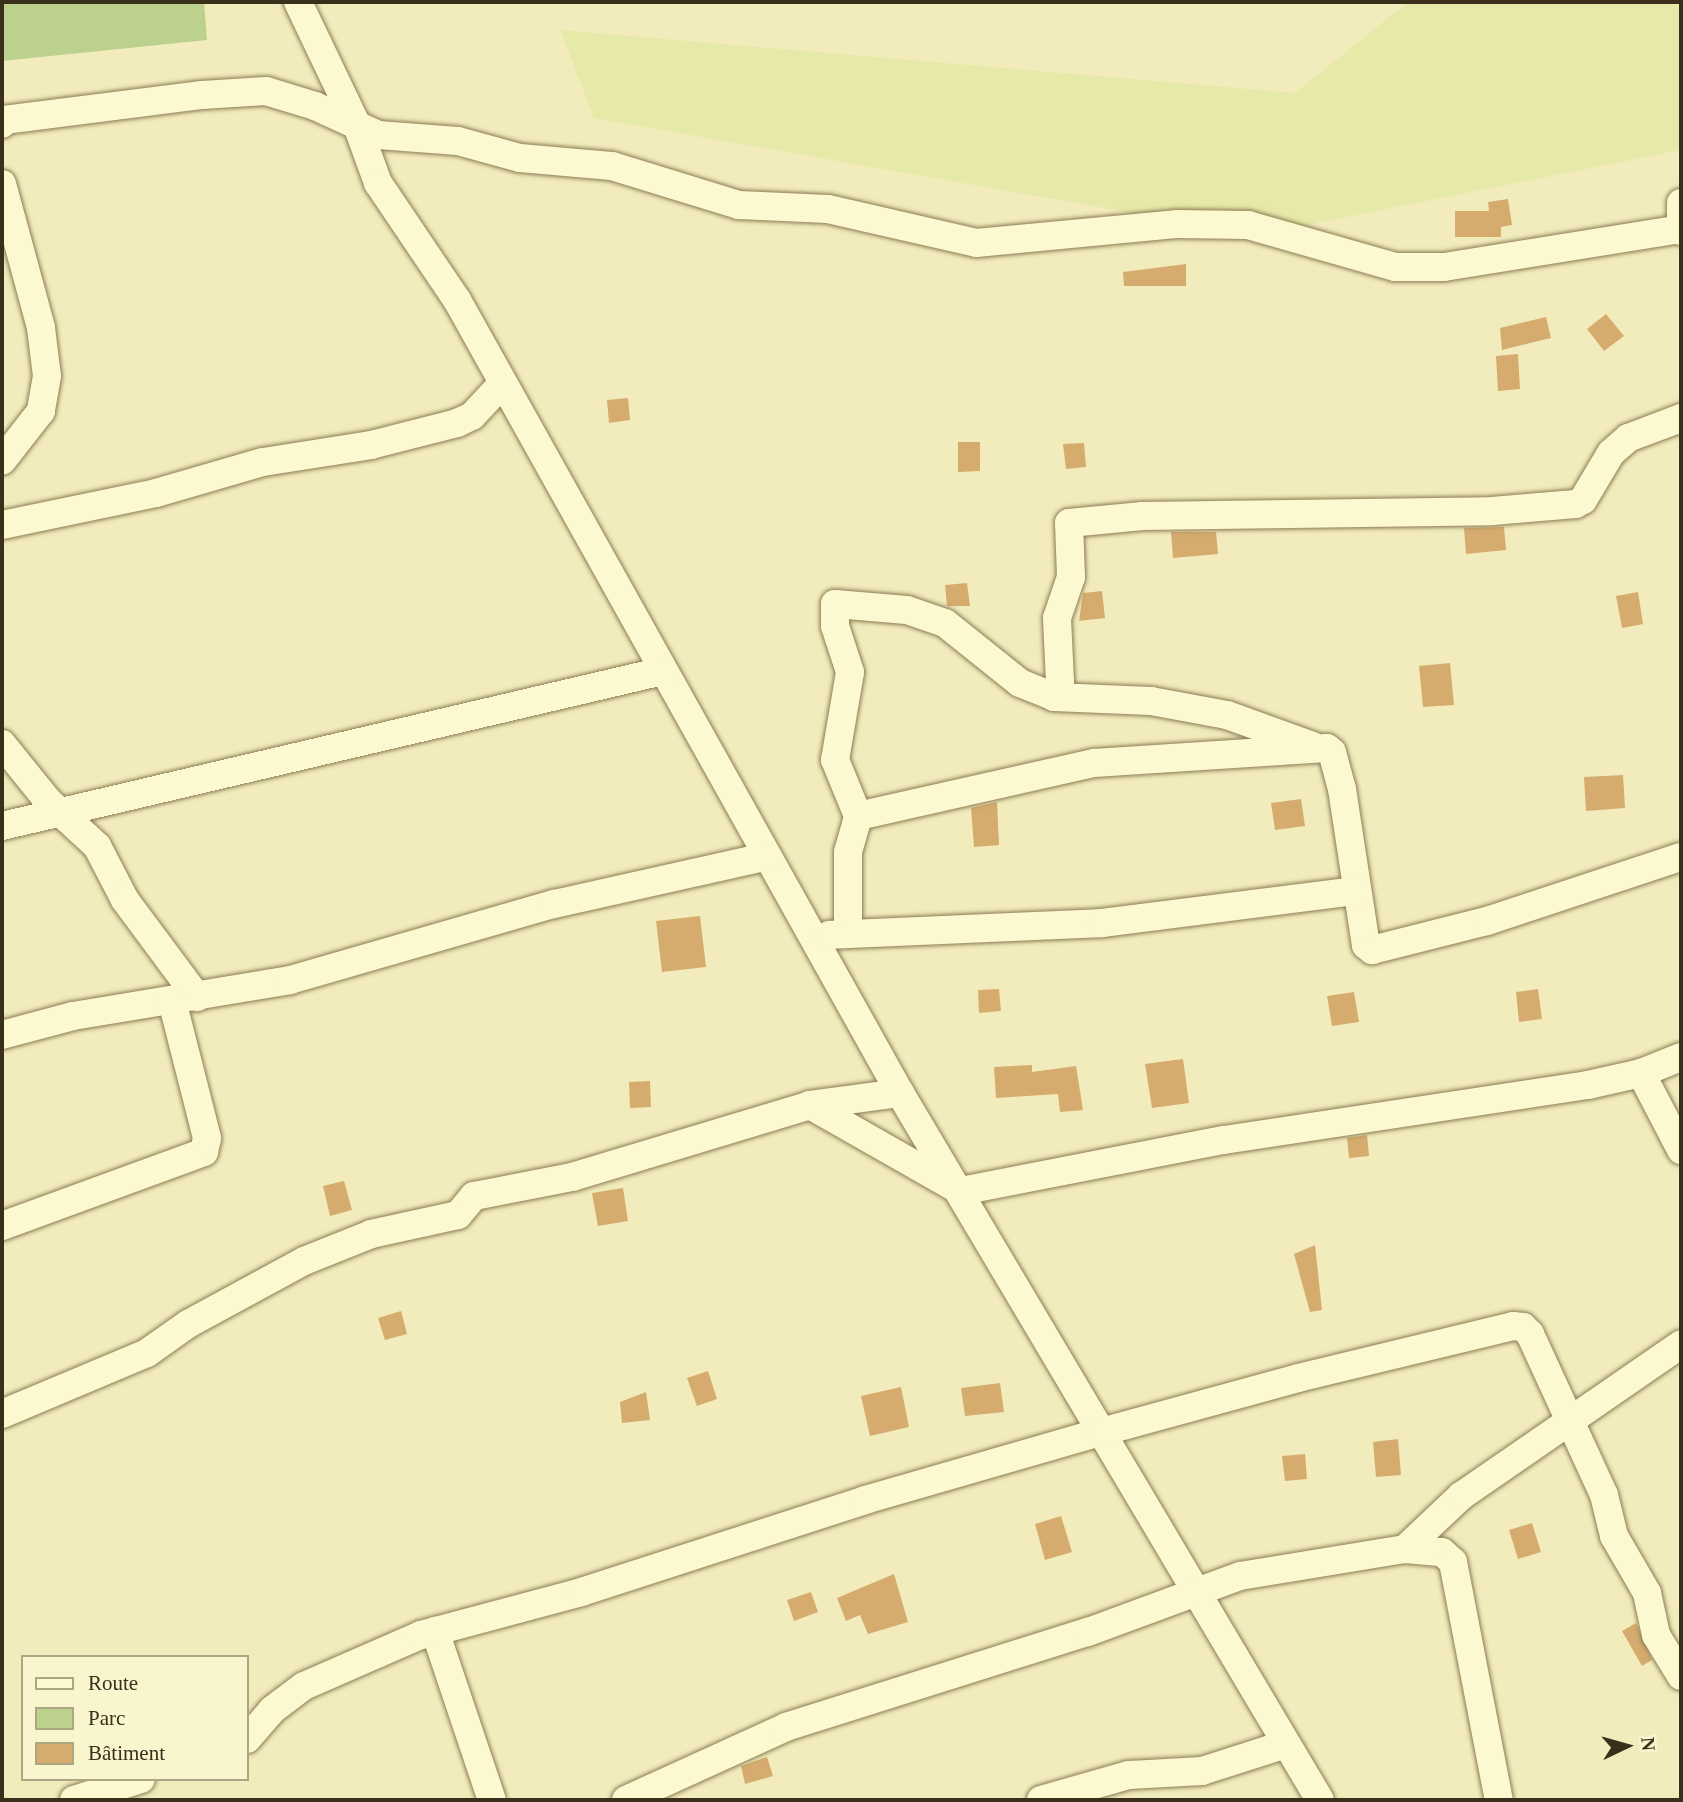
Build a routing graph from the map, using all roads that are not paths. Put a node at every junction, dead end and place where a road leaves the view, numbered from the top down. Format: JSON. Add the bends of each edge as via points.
{"nodes":[{"id":1,"x":298,"y":2,"type":"edge"},
{"id":2,"x":2,"y":124,"type":"edge"},
{"id":3,"x":358,"y":128,"type":"junction"},
{"id":4,"x":2,"y":184,"type":"edge"},
{"id":5,"x":1681,"y":203,"type":"edge"},
{"id":6,"x":1681,"y":230,"type":"edge"},
{"id":7,"x":502,"y":384,"type":"junction"},
{"id":8,"x":1681,"y":418,"type":"edge"},
{"id":9,"x":2,"y":461,"type":"edge"},
{"id":10,"x":2,"y":524,"type":"edge"},
{"id":11,"x":663,"y":671,"type":"junction"},
{"id":12,"x":1054,"y":697,"type":"junction"},
{"id":13,"x":2,"y":744,"type":"edge"},
{"id":14,"x":1317,"y":748,"type":"junction"},
{"id":15,"x":61,"y":809,"type":"junction"},
{"id":16,"x":858,"y":816,"type":"junction"},
{"id":17,"x":2,"y":827,"type":"edge"},
{"id":18,"x":765,"y":857,"type":"junction"},
{"id":19,"x":1681,"y":857,"type":"edge"},
{"id":20,"x":1356,"y":891,"type":"junction"},
{"id":21,"x":848,"y":932,"type":"junction"},
{"id":22,"x":813,"y":937,"type":"junction"},
{"id":23,"x":185,"y":999,"type":"junction"},
{"id":24,"x":2,"y":1035,"type":"edge"},
{"id":25,"x":1681,"y":1057,"type":"edge"},
{"id":26,"x":1641,"y":1073,"type":"junction"},
{"id":27,"x":900,"y":1093,"type":"junction"},
{"id":28,"x":810,"y":1105,"type":"junction"},
{"id":29,"x":1681,"y":1150,"type":"edge"},
{"id":30,"x":961,"y":1191,"type":"junction"},
{"id":31,"x":2,"y":1226,"type":"edge"},
{"id":32,"x":1681,"y":1344,"type":"edge"},
{"id":33,"x":2,"y":1414,"type":"edge"},
{"id":34,"x":1568,"y":1423,"type":"junction"},
{"id":35,"x":1101,"y":1432,"type":"junction"},
{"id":36,"x":1405,"y":1549,"type":"junction"},
{"id":37,"x":1198,"y":1595,"type":"junction"},
{"id":38,"x":435,"y":1631,"type":"junction"},
{"id":39,"x":1681,"y":1676,"type":"edge"},
{"id":40,"x":248,"y":1738,"type":"edge"},
{"id":41,"x":1286,"y":1744,"type":"junction"},
{"id":42,"x":135,"y":1781,"type":"edge"},
{"id":43,"x":74,"y":1800,"type":"edge"},
{"id":44,"x":492,"y":1800,"type":"edge"},
{"id":45,"x":626,"y":1800,"type":"edge"},
{"id":46,"x":1041,"y":1800,"type":"edge"},
{"id":47,"x":1320,"y":1800,"type":"edge"},
{"id":48,"x":1499,"y":1800,"type":"edge"}],
"edges":[{"from":1,"to":3,"type":"street"},
{"from":2,"to":3,"type":"street","via":[[4,120],[202,95],[266,91],[315,106]]},
{"from":3,"to":6,"type":"street","via":[[393,138],[458,141],[520,159],[611,166],[739,205],[828,209],[976,243],[1178,224],[1248,225],[1395,267],[1444,267]]},
{"from":3,"to":7,"type":"street","via":[[379,183],[457,300]]},
{"from":4,"to":9,"type":"street","via":[[41,328],[47,376],[41,411]]},
{"from":5,"to":6,"type":"street"},
{"from":7,"to":10,"type":"street","via":[[472,416],[457,423],[371,445],[263,462],[156,493]]},
{"from":7,"to":11,"type":"street"},
{"from":8,"to":12,"type":"street","via":[[1628,438],[1611,453],[1576,504],[1450,512],[1143,516],[1069,523],[1070,577],[1057,618],[1060,682]]},
{"from":11,"to":15,"type":"street"},
{"from":11,"to":18,"type":"street"},
{"from":12,"to":14,"type":"street","via":[[1151,701],[1227,715]]},
{"from":12,"to":16,"type":"street","via":[[1020,682],[945,623],[907,610],[835,604],[835,626],[850,672],[835,760]]},
{"from":13,"to":15,"type":"street","via":[[8,758]]},
{"from":14,"to":16,"type":"street","via":[[1094,763]]},
{"from":14,"to":20,"type":"street","via":[[1332,752]]},
{"from":15,"to":17,"type":"street"},
{"from":15,"to":23,"type":"street","via":[[97,846]]},
{"from":16,"to":21,"type":"street","via":[[848,852]]},
{"from":18,"to":22,"type":"street"},
{"from":18,"to":23,"type":"street","via":[[625,885],[303,976]]},
{"from":19,"to":20,"type":"street","via":[[1548,903],[1372,950],[1366,945]]},
{"from":20,"to":21,"type":"street","via":[[1102,923]]},
{"from":21,"to":22,"type":"street"},
{"from":22,"to":27,"type":"street"},
{"from":23,"to":24,"type":"street","via":[[73,1016]]},
{"from":23,"to":31,"type":"street","via":[[207,1138],[204,1152]]},
{"from":25,"to":26,"type":"street"},
{"from":26,"to":29,"type":"street"},
{"from":26,"to":30,"type":"street","via":[[1224,1140]]},
{"from":27,"to":28,"type":"street"},
{"from":27,"to":30,"type":"street"},
{"from":28,"to":30,"type":"street"},
{"from":28,"to":33,"type":"street","via":[[572,1177],[474,1196],[458,1214],[370,1234],[265,1281],[169,1335],[147,1353]]},
{"from":30,"to":35,"type":"street"},
{"from":32,"to":34,"type":"street"},
{"from":34,"to":35,"type":"street","via":[[1530,1334],[1513,1326]]},
{"from":34,"to":36,"type":"street","via":[[1461,1496]]},
{"from":34,"to":39,"type":"street","via":[[1604,1495],[1614,1536],[1647,1593],[1656,1635]]},
{"from":35,"to":37,"type":"street"},
{"from":35,"to":38,"type":"street","via":[[865,1500],[580,1592]]},
{"from":36,"to":37,"type":"street","via":[[1240,1576]]},
{"from":36,"to":48,"type":"street","via":[[1443,1552],[1453,1562]]},
{"from":37,"to":41,"type":"street"},
{"from":37,"to":45,"type":"street","via":[[786,1727]]},
{"from":38,"to":40,"type":"street","via":[[304,1686],[272,1710]]},
{"from":38,"to":44,"type":"street"},
{"from":41,"to":46,"type":"street","via":[[1202,1770],[1129,1775]]},
{"from":41,"to":47,"type":"street"},
{"from":42,"to":43,"type":"street"}]}
